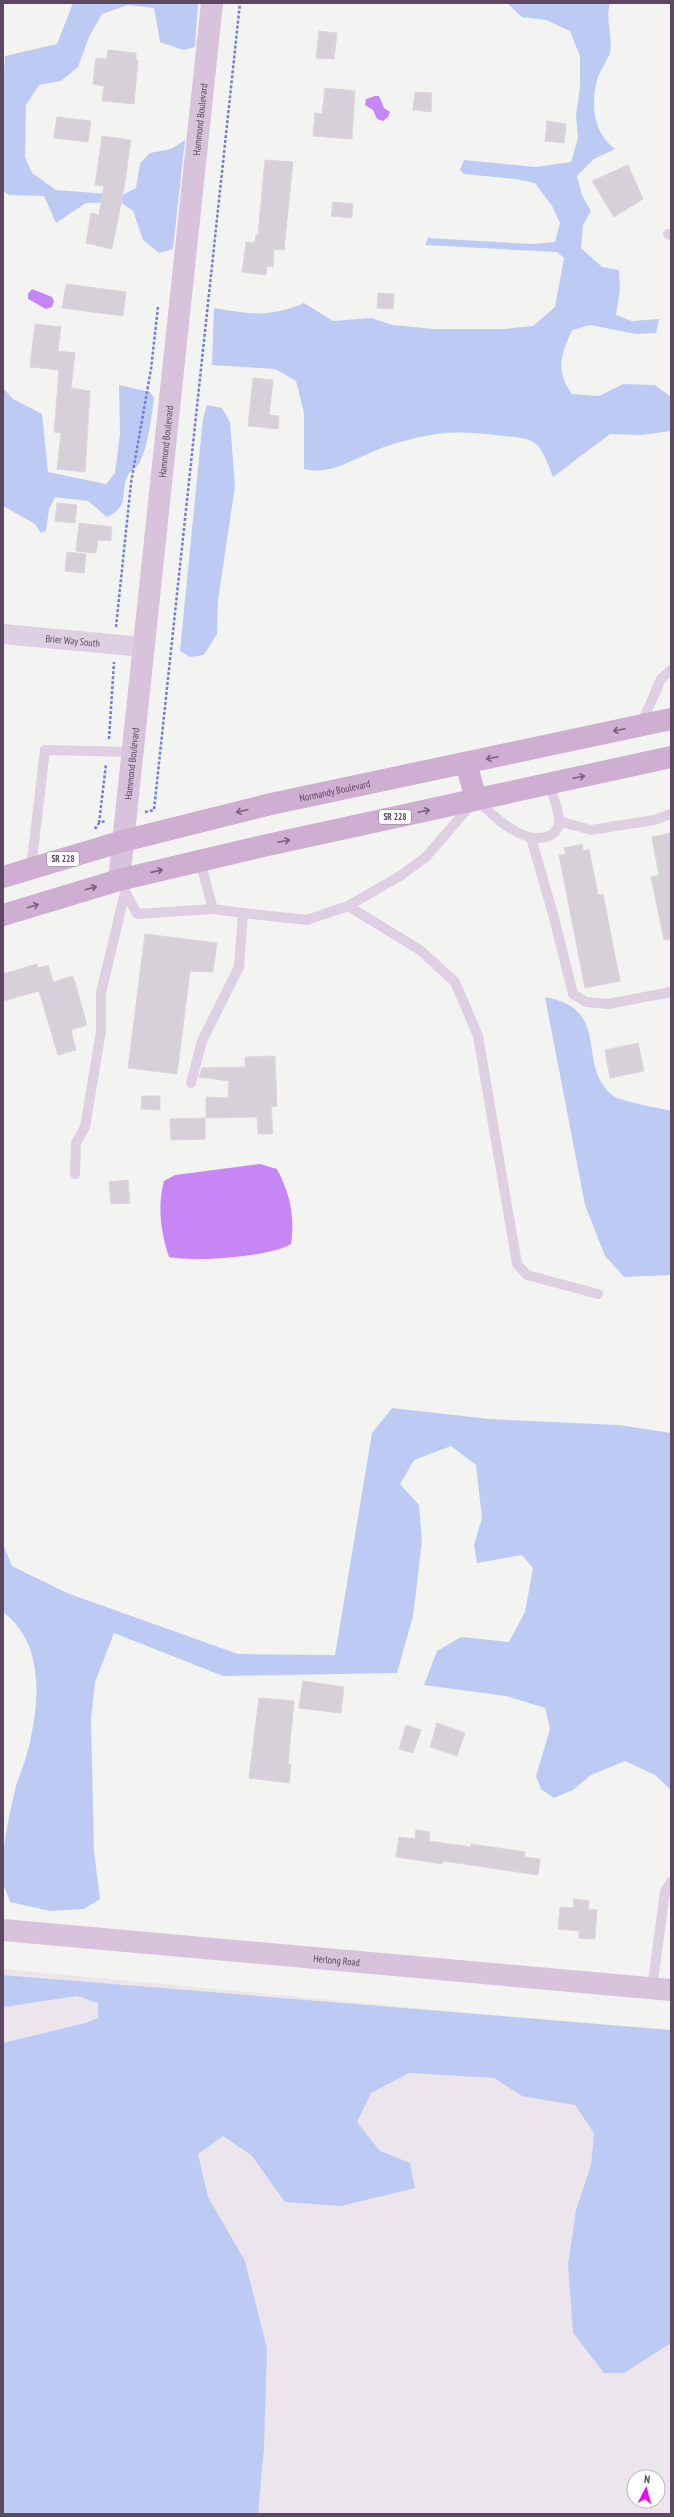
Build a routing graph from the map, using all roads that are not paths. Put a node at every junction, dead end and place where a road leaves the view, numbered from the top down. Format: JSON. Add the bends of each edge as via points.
{"nodes":[{"id":1,"x":212,"y":3,"type":"edge"},
{"id":2,"x":3,"y":634,"type":"edge"},
{"id":3,"x":143,"y":647,"type":"junction"},
{"id":4,"x":671,"y":670,"type":"edge"},
{"id":5,"x":671,"y":719,"type":"edge"},
{"id":6,"x":641,"y":725,"type":"junction"},
{"id":7,"x":132,"y":752,"type":"junction"},
{"id":8,"x":671,"y":757,"type":"edge"},
{"id":9,"x":466,"y":763,"type":"junction"},
{"id":10,"x":548,"y":784,"type":"junction"},
{"id":11,"x":476,"y":799,"type":"junction"},
{"id":12,"x":671,"y":814,"type":"edge"},
{"id":13,"x":559,"y":821,"type":"junction"},
{"id":14,"x":531,"y":838,"type":"junction"},
{"id":15,"x":123,"y":841,"type":"junction"},
{"id":16,"x":200,"y":861,"type":"junction"},
{"id":17,"x":31,"y":869,"type":"junction"},
{"id":18,"x":3,"y":877,"type":"edge"},
{"id":19,"x":122,"y":886,"type":"junction"},
{"id":20,"x":348,"y":906,"type":"junction"},
{"id":21,"x":213,"y":909,"type":"junction"},
{"id":22,"x":242,"y":913,"type":"junction"},
{"id":23,"x":3,"y":915,"type":"edge"},
{"id":24,"x":671,"y":992,"type":"edge"},
{"id":25,"x":191,"y":1083,"type":"dead end"},
{"id":26,"x":75,"y":1174,"type":"dead end"},
{"id":27,"x":598,"y":1294,"type":"dead end"},
{"id":28,"x":671,"y":1882,"type":"edge"},
{"id":29,"x":3,"y":1930,"type":"edge"},
{"id":30,"x":661,"y":1990,"type":"edge"}],
"edges":[{"from":1,"to":3,"type":"street","name":"Hammond Boulevard"},
{"from":2,"to":3,"type":"street","name":"Brier Way South"},
{"from":3,"to":7,"type":"street","name":"Hammond Boulevard"},
{"from":4,"to":6,"type":"lane","via":[[661,678]]},
{"from":5,"to":6,"type":"main road","name":"Normandy Boulevard","number":"SR 228"},
{"from":6,"to":9,"type":"main road","name":"Normandy Boulevard","number":"SR 228","one_way":true},
{"from":7,"to":15,"type":"street","name":"Hammond Boulevard"},
{"from":7,"to":17,"type":"lane","via":[[45,750]]},
{"from":10,"to":8,"type":"main road","number":"SR 228","one_way":true},
{"from":9,"to":11,"type":"main road"},
{"from":9,"to":15,"type":"main road","name":"Normandy Boulevard","number":"SR 228","one_way":true,"via":[[272,804]]},
{"from":10,"to":11,"type":"main road","number":"SR 228"},
{"from":10,"to":13,"type":"lane"},
{"from":11,"to":14,"type":"lane","via":[[495,817]]},
{"from":16,"to":11,"type":"main road","number":"SR 228","one_way":true},
{"from":11,"to":20,"type":"lane","via":[[426,857],[400,876]]},
{"from":12,"to":13,"type":"lane","via":[[654,820],[591,830]]},
{"from":13,"to":14,"type":"lane","via":[[553,834],[544,838]]},
{"from":14,"to":24,"type":"lane","via":[[573,994],[586,1002],[608,1004]]},
{"from":15,"to":17,"type":"main road","name":"Normandy Boulevard","number":"SR 228"},
{"from":15,"to":19,"type":"street","name":"Hammond Boulevard"},
{"from":19,"to":16,"type":"main road","number":"SR 228","one_way":true},
{"from":16,"to":21,"type":"lane"},
{"from":17,"to":18,"type":"main road","name":"Normandy Boulevard","number":"SR 228"},
{"from":19,"to":21,"type":"lane","via":[[137,914]]},
{"from":23,"to":19,"type":"main road","number":"SR 228","one_way":true},
{"from":19,"to":26,"type":"lane","via":[[101,992],[100,1031],[85,1127],[76,1143]]},
{"from":20,"to":22,"type":"lane","via":[[307,920]]},
{"from":20,"to":27,"type":"lane","via":[[420,950],[455,982],[478,1036],[517,1264],[527,1275]]},
{"from":21,"to":22,"type":"lane"},
{"from":22,"to":25,"type":"lane","via":[[239,967],[202,1041]]},
{"from":28,"to":30,"type":"lane","via":[[665,1891]]},
{"from":29,"to":30,"type":"street","name":"Herlong Road"}]}
